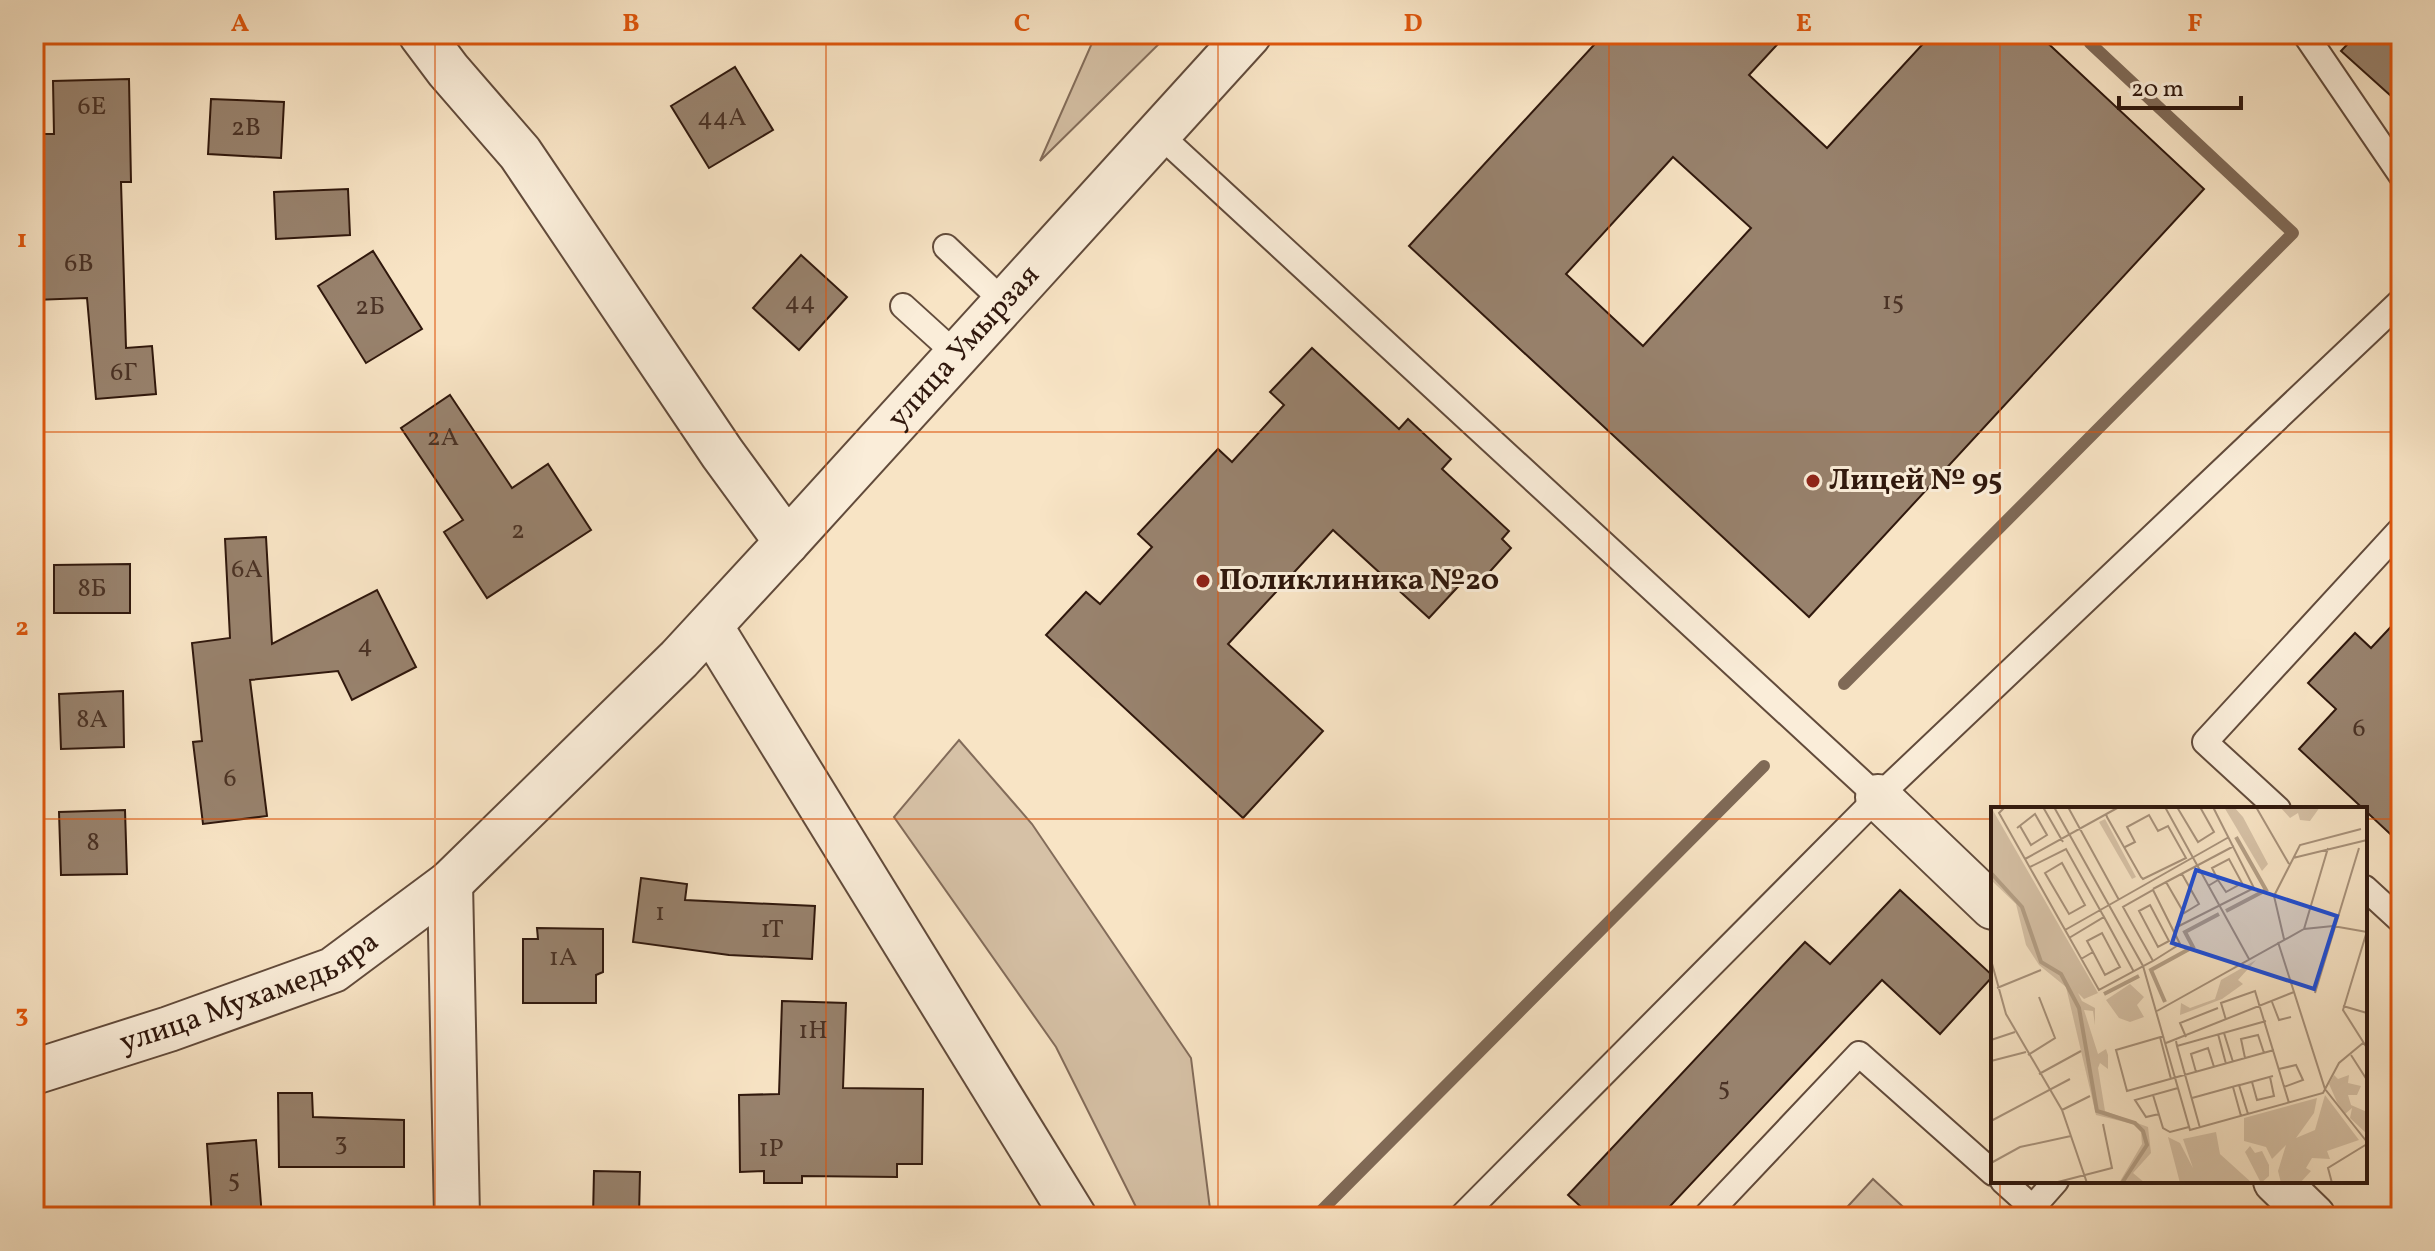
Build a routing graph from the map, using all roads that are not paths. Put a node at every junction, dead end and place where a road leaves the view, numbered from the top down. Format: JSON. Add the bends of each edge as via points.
{"nodes":[{"id":1,"x":421,"y":34,"type":"edge"},
{"id":2,"x":1249,"y":34,"type":"edge"},
{"id":3,"x":2305,"y":34,"type":"edge"},
{"id":4,"x":1160,"y":135,"type":"junction"},
{"id":5,"x":2401,"y":175,"type":"edge"},
{"id":6,"x":946,"y":247,"type":"dead end"},
{"id":7,"x":2401,"y":301,"type":"edge"},
{"id":8,"x":1005,"y":303,"type":"junction"},
{"id":9,"x":903,"y":306,"type":"dead end"},
{"id":10,"x":957,"y":355,"type":"junction"},
{"id":11,"x":2401,"y":529,"type":"edge"},
{"id":12,"x":787,"y":542,"type":"junction"},
{"id":13,"x":710,"y":626,"type":"junction"},
{"id":14,"x":679,"y":659,"type":"joint"},
{"id":15,"x":1878,"y":797,"type":"junction"},
{"id":16,"x":2276,"y":807,"type":"edge"},
{"id":17,"x":450,"y":883,"type":"junction"},
{"id":18,"x":2367,"y":890,"type":"edge"},
{"id":19,"x":1991,"y":905,"type":"edge"},
{"id":20,"x":2401,"y":921,"type":"edge"},
{"id":21,"x":34,"y":1072,"type":"edge"},
{"id":22,"x":1991,"y":1171,"type":"edge"},
{"id":23,"x":2005,"y":1183,"type":"edge"},
{"id":24,"x":2055,"y":1183,"type":"edge"},
{"id":25,"x":2278,"y":1183,"type":"edge"},
{"id":26,"x":2038,"y":1212,"type":"edge"},
{"id":27,"x":457,"y":1217,"type":"edge"},
{"id":28,"x":1074,"y":1217,"type":"edge"},
{"id":29,"x":1461,"y":1217,"type":"edge"},
{"id":30,"x":1705,"y":1217,"type":"edge"},
{"id":31,"x":2313,"y":1217,"type":"edge"}],
"edges":[{"from":1,"to":12,"type":"street","via":[[520,153]]},
{"from":2,"to":4,"type":"street","name":"улица Умырзая"},
{"from":3,"to":5,"type":"lane"},
{"from":4,"to":8,"type":"street","name":"улица Умырзая"},
{"from":4,"to":15,"type":"lane"},
{"from":6,"to":8,"type":"lane"},
{"from":7,"to":15,"type":"lane"},
{"from":8,"to":10,"type":"street","name":"улица Умырзая"},
{"from":9,"to":10,"type":"lane"},
{"from":10,"to":12,"type":"street","name":"улица Умырзая"},
{"from":11,"to":16,"type":"lane","via":[[2205,742]]},
{"from":12,"to":13,"type":"street","name":"улица Умырзая"},
{"from":13,"to":14,"type":"street","name":"улица Умырзая"},
{"from":13,"to":28,"type":"street"},
{"from":14,"to":17,"type":"street","name":"улица Мухамедьяра"},
{"from":15,"to":19,"type":"street"},
{"from":15,"to":29,"type":"lane"},
{"from":17,"to":21,"type":"street","name":"улица Мухамедьяра","via":[[333,970]]},
{"from":17,"to":27,"type":"street"},
{"from":18,"to":20,"type":"lane"},
{"from":22,"to":30,"type":"lane","via":[[1859,1054]]},
{"from":23,"to":26,"type":"lane"},
{"from":24,"to":26,"type":"lane"},
{"from":25,"to":31,"type":"street"}]}
